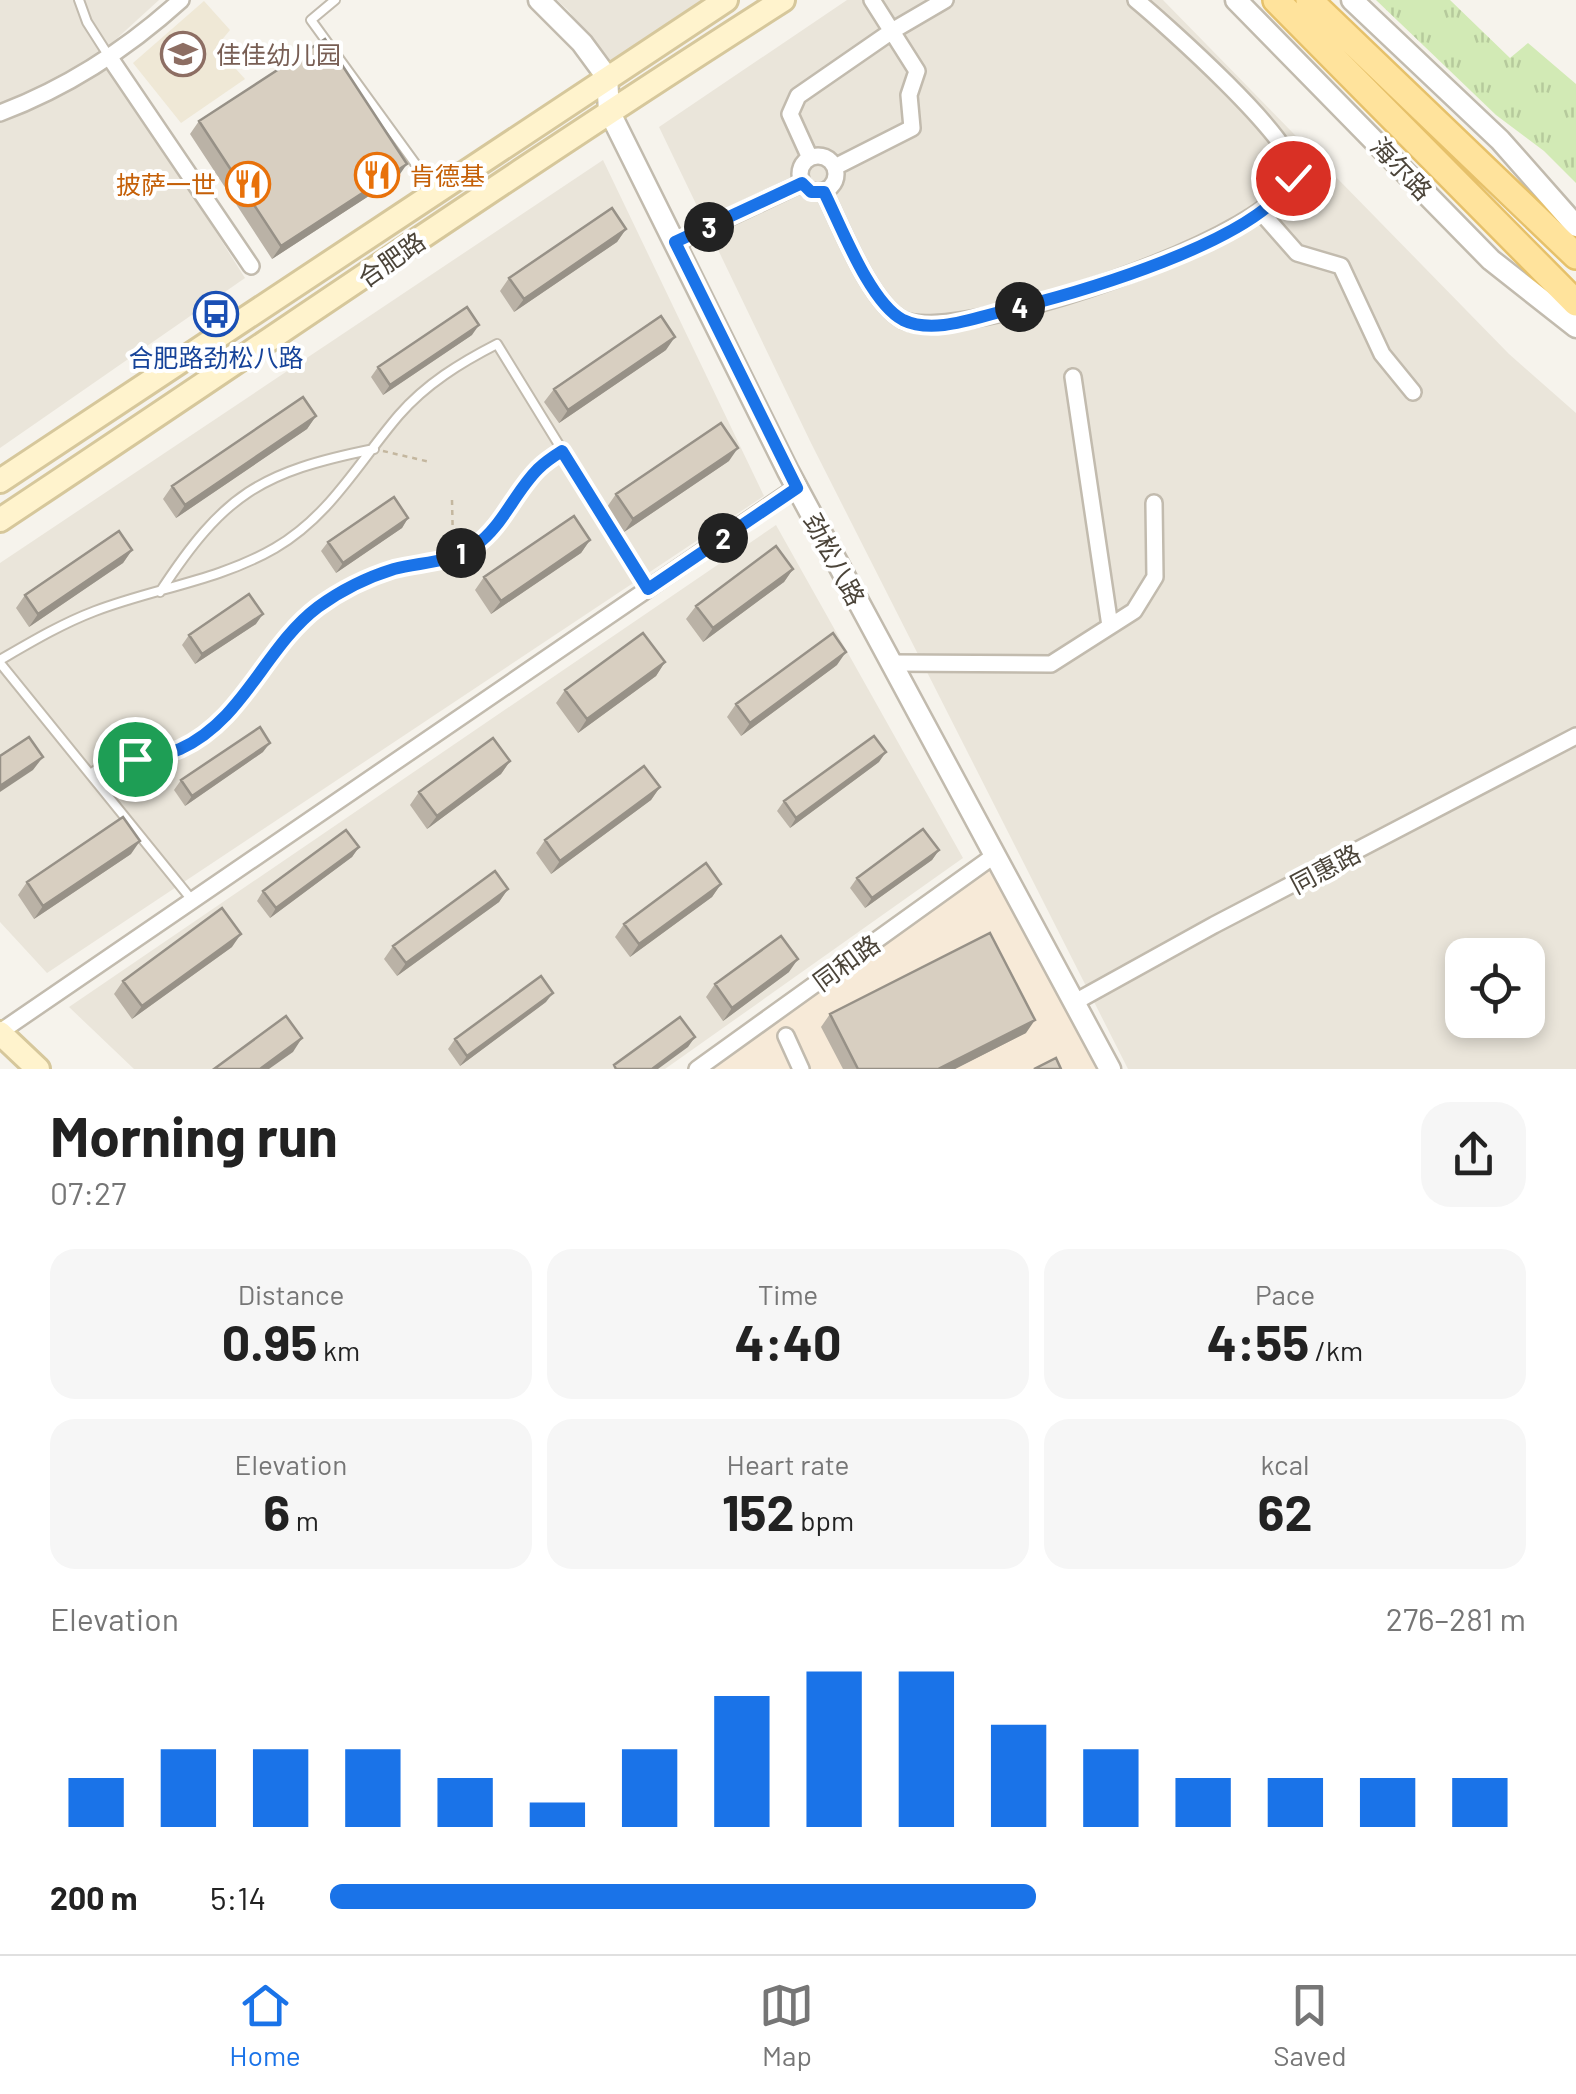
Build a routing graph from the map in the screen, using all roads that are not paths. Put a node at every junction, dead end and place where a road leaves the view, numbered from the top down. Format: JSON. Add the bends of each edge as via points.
{"nodes":[{"id":1,"x":79,"y":0,"type":"edge"},
{"id":2,"x":181,"y":0,"type":"edge"},
{"id":3,"x":335,"y":0,"type":"edge"},
{"id":4,"x":539,"y":0,"type":"edge"},
{"id":5,"x":726,"y":0,"type":"edge"},
{"id":6,"x":783,"y":0,"type":"edge"},
{"id":7,"x":872,"y":0,"type":"edge"},
{"id":8,"x":946,"y":0,"type":"edge"},
{"id":9,"x":1136,"y":0,"type":"edge"},
{"id":10,"x":1236,"y":0,"type":"edge"},
{"id":11,"x":1276,"y":0,"type":"edge"},
{"id":12,"x":1309,"y":0,"type":"edge"},
{"id":13,"x":1352,"y":0,"type":"edge"},
{"id":14,"x":892,"y":31,"type":"junction"},
{"id":15,"x":110,"y":58,"type":"junction"},
{"id":16,"x":606,"y":76,"type":"junction"},
{"id":17,"x":610,"y":110,"type":"junction"},
{"id":18,"x":0,"y":112,"type":"edge"},
{"id":19,"x":810,"y":158,"type":"junction"},
{"id":20,"x":835,"y":167,"type":"junction"},
{"id":21,"x":802,"y":183,"type":"junction"},
{"id":22,"x":436,"y":192,"type":"junction"},
{"id":23,"x":824,"y":192,"type":"junction"},
{"id":24,"x":1260,"y":211,"type":"junction"},
{"id":25,"x":1576,"y":226,"type":"edge"},
{"id":26,"x":675,"y":242,"type":"junction"},
{"id":27,"x":1576,"y":256,"type":"edge"},
{"id":28,"x":251,"y":266,"type":"dead end"},
{"id":29,"x":1576,"y":303,"type":"edge"},
{"id":30,"x":1576,"y":327,"type":"edge"},
{"id":31,"x":1073,"y":377,"type":"dead end"},
{"id":32,"x":1413,"y":392,"type":"dead end"},
{"id":33,"x":374,"y":448,"type":"junction"},
{"id":34,"x":562,"y":451,"type":"junction"},
{"id":35,"x":0,"y":481,"type":"edge"},
{"id":36,"x":797,"y":488,"type":"junction"},
{"id":37,"x":1154,"y":503,"type":"dead end"},
{"id":38,"x":0,"y":520,"type":"edge"},
{"id":39,"x":648,"y":589,"type":"junction"},
{"id":40,"x":160,"y":592,"type":"junction"},
{"id":41,"x":1110,"y":626,"type":"junction"},
{"id":42,"x":0,"y":661,"type":"edge"},
{"id":43,"x":890,"y":663,"type":"junction"},
{"id":44,"x":1576,"y":736,"type":"edge"},
{"id":45,"x":90,"y":774,"type":"junction"},
{"id":46,"x":995,"y":855,"type":"junction"},
{"id":47,"x":192,"y":900,"type":"junction"},
{"id":48,"x":1075,"y":1002,"type":"junction"},
{"id":49,"x":0,"y":1032,"type":"edge"},
{"id":50,"x":786,"y":1036,"type":"dead end"},
{"id":51,"x":38,"y":1069,"type":"edge"},
{"id":52,"x":697,"y":1069,"type":"edge"},
{"id":53,"x":801,"y":1069,"type":"edge"},
{"id":54,"x":1110,"y":1069,"type":"edge"}],
"edges":[{"from":1,"to":15,"type":"lane"},
{"from":2,"to":15,"type":"street"},
{"from":3,"to":22,"type":"lane","via":[[310,20]]},
{"from":4,"to":16,"type":"street"},
{"from":5,"to":16,"type":"main road","name":"合肥路"},
{"from":6,"to":17,"type":"main road","name":"合肥路"},
{"from":7,"to":14,"type":"street"},
{"from":8,"to":14,"type":"street"},
{"from":9,"to":24,"type":"street","via":[[1289,152],[1293,178]]},
{"from":10,"to":30,"type":"street","name":"海尔路","via":[[1492,260]]},
{"from":11,"to":29,"type":"main road","name":"海尔路"},
{"from":12,"to":27,"type":"main road"},
{"from":13,"to":25,"type":"street","via":[[1500,140]]},
{"from":14,"to":19,"type":"street","via":[[792,104],[790,114]]},
{"from":14,"to":20,"type":"street","via":[[917,70],[909,96],[912,128]]},
{"from":15,"to":18,"type":"street"},
{"from":15,"to":28,"type":"street"},
{"from":16,"to":17,"type":"street","name":"劲松八路"},
{"from":16,"to":22,"type":"main road","name":"合肥路"},
{"from":17,"to":26,"type":"street","name":"劲松八路"},
{"from":17,"to":38,"type":"main road","name":"合肥路"},
{"from":19,"to":20,"type":"street","via":[[827,158]]},
{"from":19,"to":21,"type":"street","via":[[802,166]]},
{"from":20,"to":23,"type":"street","via":[[834,185]]},
{"from":21,"to":23,"type":"street"},
{"from":21,"to":26,"type":"street"},
{"from":22,"to":35,"type":"main road","name":"合肥路"},
{"from":23,"to":24,"type":"street","via":[[880,300],[902,320],[925,326],[1072,294],[1157,266]]},
{"from":24,"to":32,"type":"street","via":[[1298,254],[1341,266],[1382,354]]},
{"from":26,"to":36,"type":"street","name":"劲松八路"},
{"from":31,"to":41,"type":"street"},
{"from":33,"to":34,"type":"lane","via":[[422,390],[497,344]]},
{"from":33,"to":40,"type":"lane","via":[[332,502],[276,548],[218,576]]},
{"from":33,"to":40,"type":"lane","via":[[294,467],[234,501]]},
{"from":34,"to":39,"type":"lane"},
{"from":34,"to":45,"type":"lane","via":[[534,473],[497,526],[474,546],[392,570],[333,598],[296,625],[212,728],[179,750]]},
{"from":36,"to":39,"type":"street"},
{"from":36,"to":43,"type":"street","name":"劲松八路"},
{"from":37,"to":41,"type":"street","via":[[1156,577],[1134,611]]},
{"from":39,"to":47,"type":"street"},
{"from":40,"to":42,"type":"lane","via":[[97,610]]},
{"from":41,"to":43,"type":"street","via":[[1051,664]]},
{"from":42,"to":45,"type":"lane"},
{"from":43,"to":46,"type":"street","name":"劲松八路"},
{"from":44,"to":48,"type":"street","name":"同惠路"},
{"from":45,"to":47,"type":"lane"},
{"from":46,"to":48,"type":"street","name":"劲松八路"},
{"from":46,"to":52,"type":"street","name":"同和路"},
{"from":47,"to":49,"type":"street"},
{"from":48,"to":54,"type":"street","name":"劲松八路"},
{"from":49,"to":51,"type":"main road"},
{"from":50,"to":53,"type":"street"}]}
